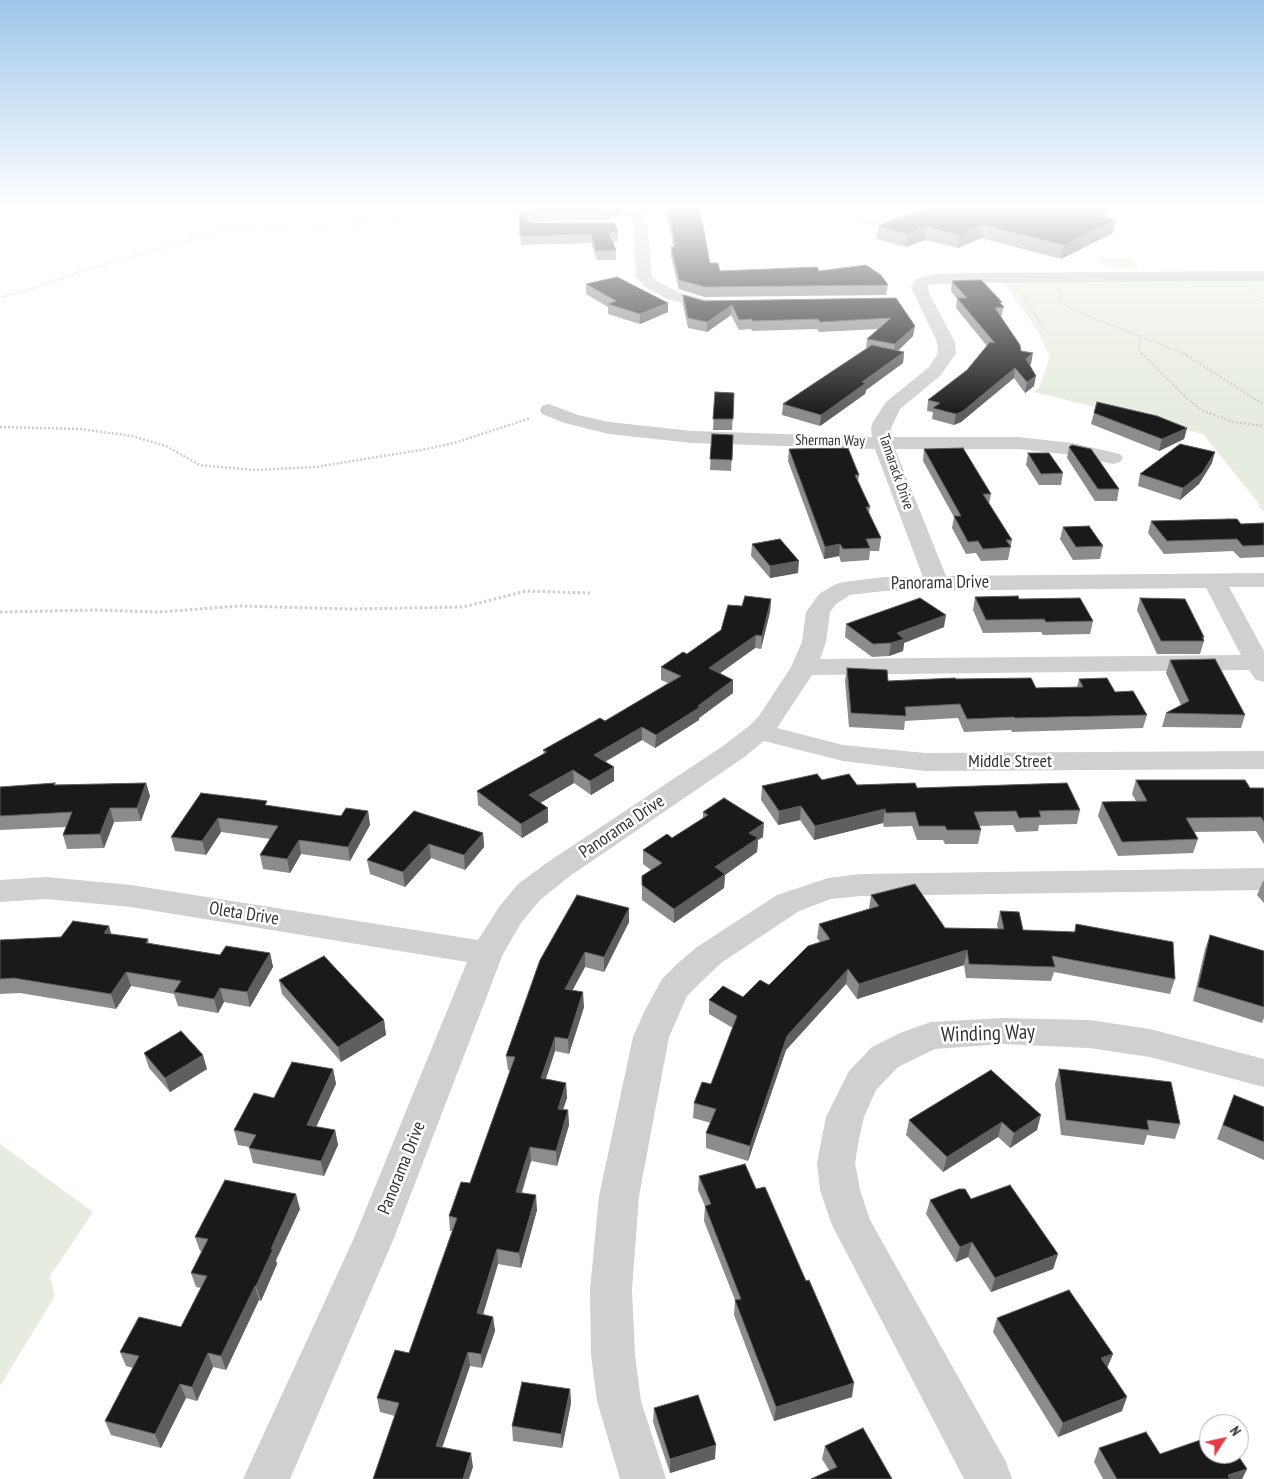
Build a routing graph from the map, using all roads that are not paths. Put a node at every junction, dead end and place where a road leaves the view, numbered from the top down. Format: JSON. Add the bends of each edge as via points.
{"nodes":[{"id":1,"x":644,"y":276,"type":"edge"},
{"id":2,"x":1261,"y":276,"type":"edge"},
{"id":3,"x":905,"y":301,"type":"dead end"},
{"id":4,"x":924,"y":301,"type":"junction"},
{"id":5,"x":739,"y":305,"type":"edge"},
{"id":6,"x":549,"y":410,"type":"road end"},
{"id":7,"x":883,"y":443,"type":"junction"},
{"id":8,"x":1113,"y":458,"type":"dead end"},
{"id":9,"x":1264,"y":580,"type":"edge"},
{"id":10,"x":1214,"y":581,"type":"junction"},
{"id":11,"x":937,"y":584,"type":"junction"},
{"id":12,"x":804,"y":667,"type":"junction"},
{"id":13,"x":1261,"y":668,"type":"edge"},
{"id":14,"x":759,"y":732,"type":"junction"},
{"id":15,"x":1264,"y":760,"type":"edge"},
{"id":16,"x":1264,"y":879,"type":"edge"},
{"id":17,"x":0,"y":890,"type":"edge"},
{"id":18,"x":487,"y":953,"type":"junction"},
{"id":19,"x":1264,"y":1072,"type":"edge"},
{"id":20,"x":266,"y":1479,"type":"edge"},
{"id":21,"x":643,"y":1479,"type":"edge"},
{"id":22,"x":989,"y":1479,"type":"edge"}],
"edges":[{"from":1,"to":5,"type":"street","via":[[666,294],[692,302]]},
{"from":2,"to":4,"type":"street","via":[[935,279],[922,282],[919,287]]},
{"from":3,"to":4,"type":"street"},
{"from":4,"to":7,"type":"street","name":"Tamarack Drive","via":[[946,342],[947,353],[935,371],[889,411],[881,428]]},
{"from":6,"to":7,"type":"street","name":"Sherman Way","via":[[589,423],[646,433]]},
{"from":7,"to":8,"type":"street","name":"Sherman Way","via":[[1035,444]]},
{"from":7,"to":11,"type":"street","name":"Tamarack Drive"},
{"from":9,"to":10,"type":"street","name":"Panorama Drive"},
{"from":10,"to":11,"type":"street","name":"Panorama Drive"},
{"from":10,"to":13,"type":"street"},
{"from":11,"to":12,"type":"street","name":"Panorama Drive","via":[[875,584],[835,594],[820,609],[814,642]]},
{"from":12,"to":13,"type":"street"},
{"from":12,"to":14,"type":"street","name":"Panorama Drive"},
{"from":14,"to":15,"type":"street","name":"Middle Street","via":[[843,753],[925,762]]},
{"from":14,"to":18,"type":"street","name":"Panorama Drive","via":[[534,888],[510,915]]},
{"from":16,"to":21,"type":"street","via":[[871,885],[828,889],[788,903],[709,955],[690,972],[674,988],[651,1036],[619,1196],[611,1290],[613,1355],[619,1401]]},
{"from":17,"to":18,"type":"street","name":"Oleta Drive","via":[[46,888],[131,896]]},
{"from":18,"to":20,"type":"street","name":"Panorama Drive","via":[[374,1238]]},
{"from":19,"to":22,"type":"street","name":"Winding Way","via":[[1150,1043],[1089,1034],[955,1032],[913,1042],[885,1058],[862,1081],[845,1117],[840,1140],[836,1163],[840,1190],[852,1225]]}]}
